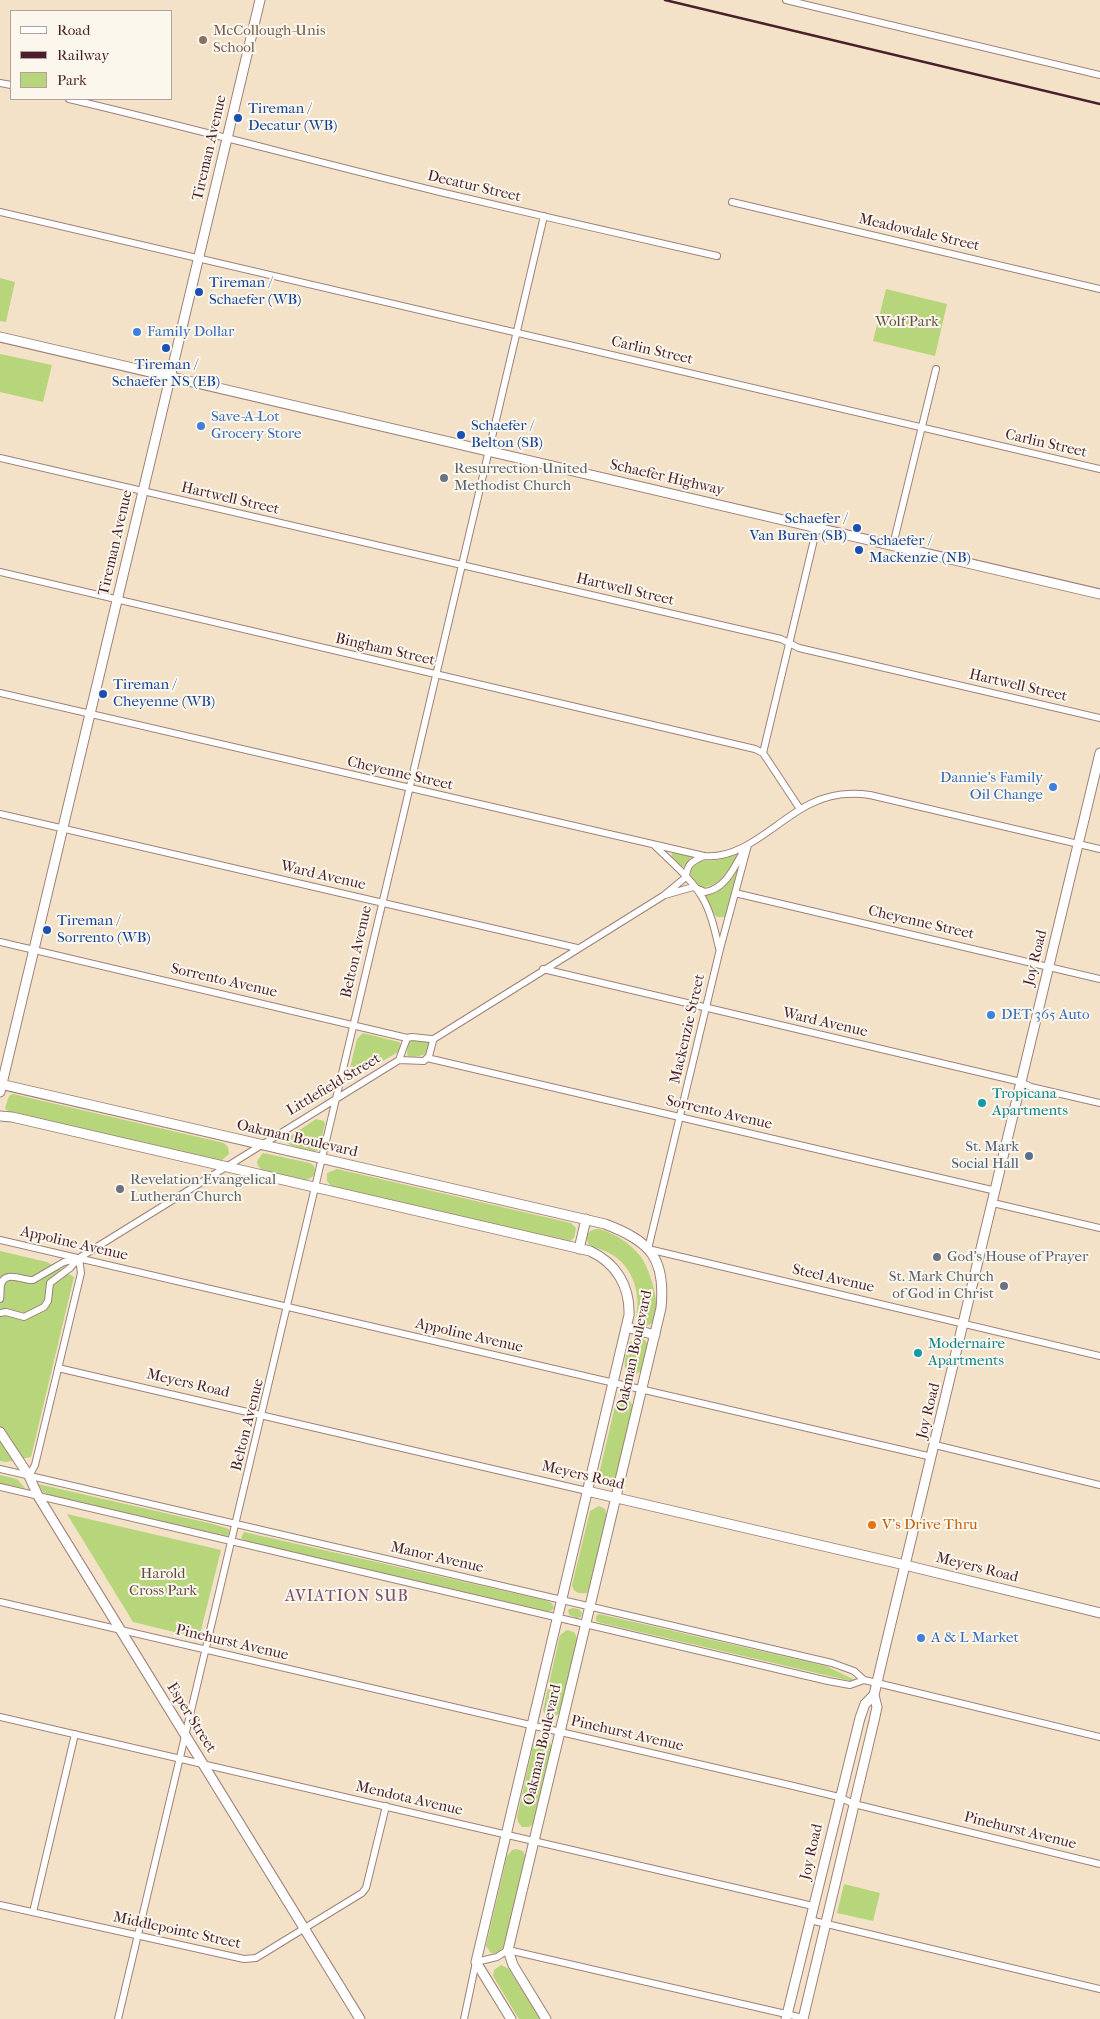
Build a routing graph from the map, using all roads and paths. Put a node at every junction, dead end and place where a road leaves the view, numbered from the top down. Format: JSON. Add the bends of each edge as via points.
{"nodes":[{"id":1,"x":260,"y":0,"type":"edge"},
{"id":2,"x":786,"y":0,"type":"edge"},
{"id":3,"x":1100,"y":75,"type":"edge"},
{"id":4,"x":72,"y":100,"type":"edge"},
{"id":5,"x":226,"y":139,"type":"junction"},
{"id":6,"x":732,"y":202,"type":"dead end"},
{"id":7,"x":0,"y":212,"type":"edge"},
{"id":8,"x":544,"y":216,"type":"junction"},
{"id":9,"x":717,"y":256,"type":"dead end"},
{"id":10,"x":198,"y":258,"type":"junction"},
{"id":11,"x":1100,"y":289,"type":"edge"},
{"id":12,"x":517,"y":333,"type":"junction"},
{"id":13,"x":0,"y":336,"type":"edge"},
{"id":14,"x":936,"y":369,"type":"dead end"},
{"id":15,"x":170,"y":376,"type":"junction"},
{"id":16,"x":922,"y":428,"type":"junction"},
{"id":17,"x":488,"y":451,"type":"junction"},
{"id":18,"x":0,"y":458,"type":"edge"},
{"id":19,"x":1100,"y":469,"type":"edge"},
{"id":20,"x":143,"y":491,"type":"junction"},
{"id":21,"x":817,"y":528,"type":"junction"},
{"id":22,"x":893,"y":545,"type":"junction"},
{"id":23,"x":462,"y":565,"type":"junction"},
{"id":24,"x":0,"y":572,"type":"edge"},
{"id":25,"x":1100,"y":594,"type":"edge"},
{"id":26,"x":117,"y":600,"type":"junction"},
{"id":27,"x":790,"y":643,"type":"junction"},
{"id":28,"x":436,"y":674,"type":"junction"},
{"id":29,"x":0,"y":693,"type":"edge"},
{"id":30,"x":90,"y":714,"type":"junction"},
{"id":31,"x":1100,"y":718,"type":"edge"},
{"id":32,"x":763,"y":753,"type":"junction"},
{"id":33,"x":1100,"y":753,"type":"edge"},
{"id":34,"x":409,"y":788,"type":"junction"},
{"id":35,"x":800,"y":809,"type":"junction"},
{"id":36,"x":0,"y":814,"type":"edge"},
{"id":37,"x":63,"y":828,"type":"junction"},
{"id":38,"x":1078,"y":843,"type":"junction"},
{"id":39,"x":654,"y":845,"type":"junction"},
{"id":40,"x":748,"y":845,"type":"junction"},
{"id":41,"x":1100,"y":849,"type":"edge"},
{"id":42,"x":704,"y":856,"type":"junction"},
{"id":43,"x":686,"y":876,"type":"junction"},
{"id":44,"x":693,"y":886,"type":"junction"},
{"id":45,"x":735,"y":893,"type":"junction"},
{"id":46,"x":663,"y":896,"type":"junction"},
{"id":47,"x":382,"y":903,"type":"junction"},
{"id":48,"x":0,"y":942,"type":"edge"},
{"id":49,"x":577,"y":948,"type":"junction"},
{"id":50,"x":720,"y":949,"type":"junction"},
{"id":51,"x":34,"y":950,"type":"junction"},
{"id":52,"x":1049,"y":966,"type":"junction"},
{"id":53,"x":542,"y":969,"type":"junction"},
{"id":54,"x":1100,"y":979,"type":"edge"},
{"id":55,"x":706,"y":1007,"type":"junction"},
{"id":56,"x":353,"y":1024,"type":"junction"},
{"id":57,"x":407,"y":1038,"type":"junction"},
{"id":58,"x":432,"y":1040,"type":"junction"},
{"id":59,"x":427,"y":1058,"type":"junction"},
{"id":60,"x":398,"y":1060,"type":"junction"},
{"id":61,"x":1021,"y":1082,"type":"junction"},
{"id":62,"x":1,"y":1087,"type":"edge"},
{"id":63,"x":336,"y":1098,"type":"junction"},
{"id":64,"x":1100,"y":1103,"type":"edge"},
{"id":65,"x":0,"y":1116,"type":"edge"},
{"id":66,"x":680,"y":1117,"type":"junction"},
{"id":67,"x":260,"y":1144,"type":"junction"},
{"id":68,"x":322,"y":1159,"type":"junction"},
{"id":69,"x":224,"y":1166,"type":"junction"},
{"id":70,"x":316,"y":1188,"type":"junction"},
{"id":71,"x":996,"y":1191,"type":"junction"},
{"id":72,"x":993,"y":1203,"type":"junction"},
{"id":73,"x":586,"y":1219,"type":"junction"},
{"id":74,"x":1100,"y":1228,"type":"edge"},
{"id":75,"x":0,"y":1240,"type":"edge"},
{"id":76,"x":579,"y":1249,"type":"junction"},
{"id":77,"x":648,"y":1249,"type":"junction"},
{"id":78,"x":79,"y":1258,"type":"junction"},
{"id":79,"x":0,"y":1299,"type":"edge"},
{"id":80,"x":289,"y":1307,"type":"junction"},
{"id":81,"x":0,"y":1313,"type":"edge"},
{"id":82,"x":964,"y":1323,"type":"junction"},
{"id":83,"x":626,"y":1327,"type":"junction"},
{"id":84,"x":655,"y":1335,"type":"junction"},
{"id":85,"x":1100,"y":1356,"type":"edge"},
{"id":86,"x":58,"y":1368,"type":"junction"},
{"id":87,"x":613,"y":1382,"type":"junction"},
{"id":88,"x":642,"y":1388,"type":"junction"},
{"id":89,"x":263,"y":1416,"type":"junction"},
{"id":90,"x":0,"y":1432,"type":"edge"},
{"id":91,"x":935,"y":1445,"type":"junction"},
{"id":92,"x":932,"y":1457,"type":"junction"},
{"id":93,"x":0,"y":1469,"type":"edge"},
{"id":94,"x":29,"y":1476,"type":"junction"},
{"id":95,"x":1100,"y":1485,"type":"edge"},
{"id":96,"x":0,"y":1487,"type":"edge"},
{"id":97,"x":587,"y":1491,"type":"junction"},
{"id":98,"x":38,"y":1496,"type":"junction"},
{"id":99,"x":616,"y":1498,"type":"junction"},
{"id":100,"x":236,"y":1524,"type":"junction"},
{"id":101,"x":232,"y":1541,"type":"junction"},
{"id":102,"x":905,"y":1565,"type":"junction"},
{"id":103,"x":561,"y":1600,"type":"junction"},
{"id":104,"x":0,"y":1602,"type":"edge"},
{"id":105,"x":590,"y":1606,"type":"junction"},
{"id":106,"x":1100,"y":1613,"type":"edge"},
{"id":107,"x":557,"y":1617,"type":"junction"},
{"id":108,"x":586,"y":1623,"type":"junction"},
{"id":109,"x":120,"y":1629,"type":"junction"},
{"id":110,"x":207,"y":1650,"type":"junction"},
{"id":111,"x":864,"y":1680,"type":"junction"},
{"id":112,"x":877,"y":1683,"type":"junction"},
{"id":113,"x":874,"y":1695,"type":"junction"},
{"id":114,"x":0,"y":1717,"type":"edge"},
{"id":115,"x":531,"y":1724,"type":"junction"},
{"id":116,"x":561,"y":1731,"type":"junction"},
{"id":117,"x":75,"y":1734,"type":"junction"},
{"id":118,"x":186,"y":1737,"type":"junction"},
{"id":119,"x":1100,"y":1737,"type":"edge"},
{"id":120,"x":181,"y":1759,"type":"junction"},
{"id":121,"x":203,"y":1764,"type":"junction"},
{"id":122,"x":839,"y":1797,"type":"junction"},
{"id":123,"x":854,"y":1804,"type":"junction"},
{"id":124,"x":386,"y":1806,"type":"junction"},
{"id":125,"x":505,"y":1834,"type":"junction"},
{"id":126,"x":535,"y":1841,"type":"junction"},
{"id":127,"x":1100,"y":1864,"type":"edge"},
{"id":128,"x":0,"y":1905,"type":"edge"},
{"id":129,"x":813,"y":1906,"type":"junction"},
{"id":130,"x":33,"y":1912,"type":"junction"},
{"id":131,"x":810,"y":1920,"type":"junction"},
{"id":132,"x":825,"y":1923,"type":"junction"},
{"id":133,"x":304,"y":1928,"type":"junction"},
{"id":134,"x":138,"y":1936,"type":"junction"},
{"id":135,"x":508,"y":1950,"type":"junction"},
{"id":136,"x":476,"y":1962,"type":"junction"},
{"id":137,"x":1100,"y":1989,"type":"edge"},
{"id":138,"x":786,"y":2017,"type":"edge"},
{"id":139,"x":118,"y":2019,"type":"edge"},
{"id":140,"x":360,"y":2019,"type":"edge"},
{"id":141,"x":464,"y":2019,"type":"edge"},
{"id":142,"x":512,"y":2019,"type":"edge"},
{"id":143,"x":546,"y":2019,"type":"edge"},
{"id":144,"x":803,"y":2019,"type":"edge"}],
"edges":[{"from":1,"to":5,"type":"street","name":"Tireman Avenue"},
{"from":2,"to":3,"type":"street"},
{"from":4,"to":5,"type":"street","name":"Decatur Street"},
{"from":5,"to":8,"type":"street","name":"Decatur Street"},
{"from":5,"to":10,"type":"street","name":"Tireman Avenue"},
{"from":6,"to":11,"type":"street","name":"Meadowdale Street"},
{"from":7,"to":10,"type":"street","name":"Carlin Street"},
{"from":8,"to":9,"type":"street","name":"Decatur Street"},
{"from":8,"to":12,"type":"street"},
{"from":10,"to":12,"type":"street","name":"Carlin Street"},
{"from":10,"to":15,"type":"street","name":"Tireman Avenue"},
{"from":12,"to":16,"type":"street","name":"Carlin Street"},
{"from":12,"to":17,"type":"street"},
{"from":13,"to":15,"type":"street","name":"Schaefer Highway"},
{"from":14,"to":16,"type":"street"},
{"from":15,"to":17,"type":"street","name":"Schaefer Highway"},
{"from":15,"to":20,"type":"street","name":"Tireman Avenue"},
{"from":16,"to":19,"type":"street","name":"Carlin Street"},
{"from":16,"to":22,"type":"street"},
{"from":17,"to":21,"type":"street","name":"Schaefer Highway"},
{"from":17,"to":23,"type":"street","name":"Belton Avenue"},
{"from":18,"to":20,"type":"street","name":"Hartwell Street"},
{"from":20,"to":23,"type":"street","name":"Hartwell Street"},
{"from":20,"to":26,"type":"street","name":"Tireman Avenue"},
{"from":21,"to":22,"type":"street","name":"Schaefer Highway"},
{"from":21,"to":27,"type":"street"},
{"from":22,"to":25,"type":"street","name":"Schaefer Highway"},
{"from":23,"to":27,"type":"street","name":"Hartwell Street"},
{"from":23,"to":28,"type":"street","name":"Belton Avenue"},
{"from":24,"to":26,"type":"street","name":"Bingham Street"},
{"from":26,"to":28,"type":"street","name":"Bingham Street"},
{"from":26,"to":30,"type":"street","name":"Tireman Avenue"},
{"from":27,"to":31,"type":"street","name":"Hartwell Street","via":[[799,648]]},
{"from":27,"to":32,"type":"street"},
{"from":28,"to":32,"type":"street","name":"Bingham Street"},
{"from":28,"to":34,"type":"street","name":"Belton Avenue"},
{"from":29,"to":30,"type":"street","name":"Cheyenne Street"},
{"from":30,"to":34,"type":"street","name":"Cheyenne Street"},
{"from":30,"to":37,"type":"street","name":"Tireman Avenue"},
{"from":32,"to":35,"type":"street"},
{"from":33,"to":38,"type":"street","name":"Joy Road"},
{"from":34,"to":39,"type":"street","name":"Cheyenne Street"},
{"from":34,"to":47,"type":"street","name":"Belton Avenue"},
{"from":35,"to":38,"type":"street","via":[[832,796],[870,795]]},
{"from":35,"to":40,"type":"street"},
{"from":36,"to":37,"type":"street","name":"Ward Avenue"},
{"from":37,"to":47,"type":"street","name":"Ward Avenue"},
{"from":37,"to":51,"type":"street","name":"Tireman Avenue"},
{"from":38,"to":41,"type":"street"},
{"from":38,"to":52,"type":"street","name":"Joy Road"},
{"from":39,"to":42,"type":"street","name":"Cheyenne Street"},
{"from":39,"to":43,"type":"street"},
{"from":40,"to":42,"type":"street"},
{"from":40,"to":44,"type":"street","via":[[718,888],[705,892]]},
{"from":40,"to":45,"type":"street","name":"Mackenzie Street"},
{"from":42,"to":43,"type":"street","via":[[692,861]]},
{"from":43,"to":44,"type":"street"},
{"from":43,"to":46,"type":"street"},
{"from":44,"to":46,"type":"street"},
{"from":44,"to":50,"type":"street","via":[[706,905]]},
{"from":45,"to":50,"type":"street","name":"Mackenzie Street"},
{"from":45,"to":52,"type":"street","name":"Cheyenne Street"},
{"from":46,"to":49,"type":"street"},
{"from":47,"to":49,"type":"street","name":"Ward Avenue"},
{"from":47,"to":56,"type":"street","name":"Belton Avenue"},
{"from":48,"to":51,"type":"street"},
{"from":49,"to":53,"type":"street"},
{"from":50,"to":55,"type":"street","name":"Mackenzie Street"},
{"from":51,"to":56,"type":"street","name":"Sorrento Avenue"},
{"from":51,"to":62,"type":"street","name":"Tireman Avenue"},
{"from":52,"to":54,"type":"street","name":"Cheyenne Street"},
{"from":52,"to":61,"type":"street","name":"Joy Road"},
{"from":53,"to":55,"type":"street","name":"Ward Avenue"},
{"from":53,"to":58,"type":"street"},
{"from":55,"to":61,"type":"street","name":"Ward Avenue"},
{"from":55,"to":66,"type":"street","name":"Mackenzie Street"},
{"from":56,"to":57,"type":"street","name":"Sorrento Avenue"},
{"from":56,"to":63,"type":"street","name":"Belton Avenue"},
{"from":57,"to":58,"type":"street","name":"Sorrento Avenue"},
{"from":57,"to":60,"type":"street"},
{"from":58,"to":59,"type":"street"},
{"from":59,"to":60,"type":"street","via":[[424,1061]]},
{"from":59,"to":66,"type":"street","name":"Sorrento Avenue"},
{"from":60,"to":63,"type":"street","name":"Littlefield Street"},
{"from":61,"to":64,"type":"street","name":"Ward Avenue"},
{"from":61,"to":71,"type":"street","name":"Joy Road"},
{"from":62,"to":67,"type":"street","name":"Oakman Boulevard"},
{"from":63,"to":67,"type":"street","name":"Littlefield Street"},
{"from":63,"to":68,"type":"street","name":"Belton Avenue"},
{"from":65,"to":69,"type":"street","name":"Oakman Boulevard"},
{"from":66,"to":71,"type":"street","name":"Sorrento Avenue"},
{"from":66,"to":77,"type":"street","name":"Mackenzie Street"},
{"from":67,"to":68,"type":"street","name":"Oakman Boulevard"},
{"from":67,"to":69,"type":"street","name":"Littlefield Street"},
{"from":68,"to":70,"type":"street","name":"Belton Avenue"},
{"from":68,"to":73,"type":"street","name":"Oakman Boulevard"},
{"from":69,"to":70,"type":"street","name":"Oakman Boulevard"},
{"from":69,"to":78,"type":"street","name":"Littlefield Street"},
{"from":70,"to":76,"type":"street","name":"Oakman Boulevard"},
{"from":70,"to":80,"type":"street","name":"Belton Avenue"},
{"from":71,"to":72,"type":"street","name":"Joy Road"},
{"from":72,"to":74,"type":"street"},
{"from":72,"to":82,"type":"street","name":"Joy Road"},
{"from":73,"to":76,"type":"street"},
{"from":73,"to":77,"type":"street","name":"Oakman Boulevard","via":[[626,1232]]},
{"from":75,"to":78,"type":"street","name":"Appoline Avenue"},
{"from":76,"to":83,"type":"street","name":"Oakman Boulevard","via":[[603,1258],[621,1278],[629,1303]]},
{"from":77,"to":82,"type":"street","name":"Steel Avenue"},
{"from":77,"to":84,"type":"street","name":"Oakman Boulevard","via":[[658,1266],[662,1284]]},
{"from":78,"to":79,"type":"street","name":"Littlefield Street","via":[[64,1262],[33,1280],[16,1276],[7,1278],[1,1284]]},
{"from":78,"to":80,"type":"street","name":"Appoline Avenue"},
{"from":78,"to":81,"type":"street","name":"Littlefield Street","via":[[50,1283],[44,1307],[24,1317]]},
{"from":78,"to":86,"type":"street","via":[[81,1274]]},
{"from":80,"to":87,"type":"street","name":"Appoline Avenue"},
{"from":80,"to":89,"type":"street","name":"Belton Avenue"},
{"from":82,"to":85,"type":"street","name":"Steel Avenue"},
{"from":82,"to":91,"type":"street","name":"Joy Road"},
{"from":83,"to":84,"type":"street"},
{"from":83,"to":87,"type":"street","name":"Oakman Boulevard"},
{"from":84,"to":88,"type":"street","name":"Oakman Boulevard"},
{"from":86,"to":89,"type":"street","name":"Meyers Road"},
{"from":86,"to":94,"type":"street","via":[[35,1465]]},
{"from":87,"to":88,"type":"street","name":"Appoline Avenue"},
{"from":87,"to":97,"type":"street","name":"Oakman Boulevard"},
{"from":88,"to":92,"type":"street","name":"Appoline Avenue"},
{"from":88,"to":99,"type":"street","name":"Oakman Boulevard"},
{"from":89,"to":97,"type":"street","name":"Meyers Road"},
{"from":89,"to":100,"type":"street","name":"Belton Avenue"},
{"from":90,"to":94,"type":"street","name":"Esper Street"},
{"from":91,"to":92,"type":"street","name":"Joy Road"},
{"from":91,"to":95,"type":"street"},
{"from":92,"to":102,"type":"street","name":"Joy Road"},
{"from":93,"to":94,"type":"street","name":"Manor Avenue"},
{"from":94,"to":98,"type":"street","name":"Esper Street"},
{"from":94,"to":100,"type":"street","name":"Manor Avenue"},
{"from":96,"to":98,"type":"street","name":"Manor Avenue"},
{"from":97,"to":99,"type":"street","name":"Meyers Road"},
{"from":97,"to":103,"type":"street","name":"Oakman Boulevard"},
{"from":98,"to":101,"type":"street","name":"Manor Avenue"},
{"from":98,"to":109,"type":"street","name":"Esper Street"},
{"from":99,"to":102,"type":"street","name":"Meyers Road"},
{"from":99,"to":105,"type":"street","name":"Oakman Boulevard"},
{"from":100,"to":101,"type":"street","name":"Belton Avenue"},
{"from":100,"to":103,"type":"street","name":"Manor Avenue"},
{"from":101,"to":107,"type":"street","name":"Manor Avenue"},
{"from":101,"to":110,"type":"street","name":"Belton Avenue"},
{"from":102,"to":106,"type":"street","name":"Meyers Road"},
{"from":102,"to":112,"type":"street","name":"Joy Road"},
{"from":103,"to":105,"type":"street","name":"Manor Avenue"},
{"from":103,"to":107,"type":"street","name":"Oakman Boulevard"},
{"from":104,"to":109,"type":"street","name":"Pinehurst Avenue"},
{"from":105,"to":108,"type":"street","name":"Oakman Boulevard"},
{"from":105,"to":111,"type":"street","name":"Manor Avenue","via":[[832,1663],[854,1670]]},
{"from":107,"to":108,"type":"street","name":"Manor Avenue"},
{"from":107,"to":115,"type":"street","name":"Oakman Boulevard"},
{"from":108,"to":111,"type":"street","name":"Manor Avenue","via":[[850,1685]]},
{"from":108,"to":116,"type":"street","name":"Oakman Boulevard"},
{"from":109,"to":110,"type":"street","name":"Pinehurst Avenue"},
{"from":109,"to":118,"type":"street","name":"Esper Street"},
{"from":110,"to":115,"type":"street","name":"Pinehurst Avenue"},
{"from":110,"to":118,"type":"street","name":"Belton Avenue"},
{"from":111,"to":112,"type":"street","name":"Manor Avenue"},
{"from":112,"to":113,"type":"street","name":"Joy Road"},
{"from":112,"to":119,"type":"street","name":"Manor Avenue"},
{"from":113,"to":122,"type":"street","name":"Joy Road","via":[[865,1704],[860,1718]]},
{"from":113,"to":123,"type":"street","name":"Joy Road","via":[[877,1707]]},
{"from":114,"to":117,"type":"street","name":"Mendota Avenue"},
{"from":115,"to":116,"type":"street","name":"Pinehurst Avenue"},
{"from":115,"to":125,"type":"street","name":"Oakman Boulevard"},
{"from":116,"to":122,"type":"street","name":"Pinehurst Avenue"},
{"from":116,"to":126,"type":"street","name":"Oakman Boulevard"},
{"from":117,"to":120,"type":"street","name":"Mendota Avenue"},
{"from":117,"to":130,"type":"street"},
{"from":118,"to":120,"type":"street","name":"Belton Avenue"},
{"from":118,"to":121,"type":"street","name":"Esper Street"},
{"from":120,"to":121,"type":"street","name":"Mendota Avenue"},
{"from":120,"to":134,"type":"street","name":"Belton Avenue"},
{"from":121,"to":124,"type":"street","name":"Mendota Avenue"},
{"from":121,"to":133,"type":"street","name":"Esper Street"},
{"from":122,"to":123,"type":"street","name":"Pinehurst Avenue"},
{"from":122,"to":129,"type":"street","name":"Joy Road"},
{"from":123,"to":127,"type":"street","name":"Pinehurst Avenue"},
{"from":123,"to":132,"type":"street","name":"Joy Road"},
{"from":124,"to":125,"type":"street","name":"Mendota Avenue"},
{"from":124,"to":133,"type":"street","name":"Middlepointe Street","via":[[366,1888]]},
{"from":125,"to":126,"type":"street","name":"Mendota Avenue"},
{"from":125,"to":136,"type":"street","name":"Oakman Boulevard"},
{"from":126,"to":129,"type":"street","name":"Mendota Avenue"},
{"from":126,"to":135,"type":"street","name":"Oakman Boulevard"},
{"from":128,"to":130,"type":"street","name":"Middlepointe Street"},
{"from":129,"to":131,"type":"street","name":"Joy Road"},
{"from":130,"to":134,"type":"street","name":"Middlepointe Street"},
{"from":131,"to":132,"type":"street"},
{"from":131,"to":138,"type":"street","name":"Joy Road"},
{"from":132,"to":137,"type":"street"},
{"from":132,"to":144,"type":"street","name":"Joy Road"},
{"from":133,"to":134,"type":"street","name":"Middlepointe Street","via":[[250,1959]]},
{"from":133,"to":140,"type":"street","name":"Esper Street"},
{"from":134,"to":139,"type":"street"},
{"from":135,"to":136,"type":"street","via":[[497,1958]]},
{"from":135,"to":138,"type":"street"},
{"from":135,"to":143,"type":"street","via":[[513,1965]]},
{"from":136,"to":141,"type":"street"},
{"from":136,"to":142,"type":"street"},
{"from":138,"to":144,"type":"street"}]}
